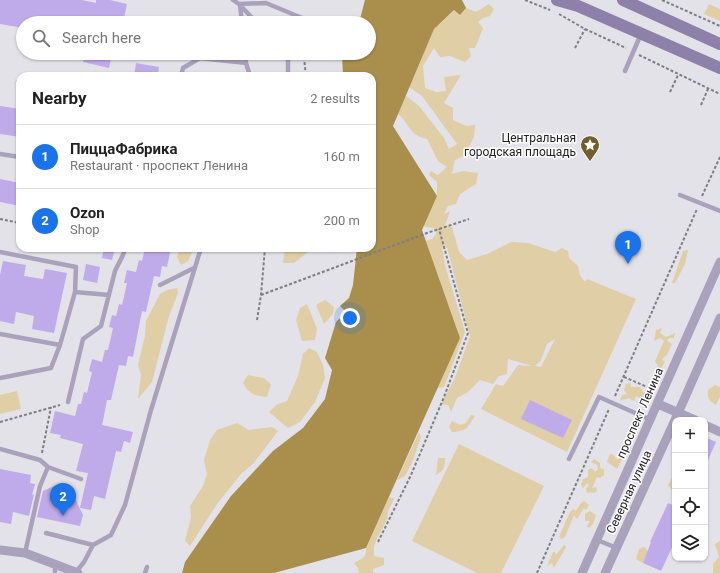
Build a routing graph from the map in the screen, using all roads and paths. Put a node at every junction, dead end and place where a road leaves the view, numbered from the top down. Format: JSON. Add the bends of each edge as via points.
{"nodes":[{"id":1,"x":233,"y":0,"type":"edge"},
{"id":2,"x":525,"y":0,"type":"edge"},
{"id":3,"x":557,"y":0,"type":"edge"},
{"id":4,"x":662,"y":0,"type":"edge"},
{"id":5,"x":626,"y":1,"type":"edge"},
{"id":6,"x":239,"y":2,"type":"edge"},
{"id":7,"x":241,"y":16,"type":"edge"},
{"id":8,"x":250,"y":16,"type":"edge"},
{"id":9,"x":297,"y":16,"type":"edge"},
{"id":10,"x":720,"y":26,"type":"edge"},
{"id":11,"x":585,"y":29,"type":"junction"},
{"id":12,"x":641,"y":33,"type":"junction"},
{"id":13,"x":720,"y":44,"type":"edge"},
{"id":14,"x":575,"y":48,"type":"dead end"},
{"id":15,"x":633,"y":52,"type":"junction"},
{"id":16,"x":197,"y":60,"type":"edge"},
{"id":17,"x":218,"y":60,"type":"edge"},
{"id":18,"x":246,"y":60,"type":"edge"},
{"id":19,"x":288,"y":60,"type":"edge"},
{"id":20,"x":304,"y":60,"type":"edge"},
{"id":21,"x":246,"y":63,"type":"junction"},
{"id":22,"x":720,"y":68,"type":"edge"},
{"id":23,"x":625,"y":71,"type":"dead end"},
{"id":24,"x":182,"y":72,"type":"edge"},
{"id":25,"x":249,"y":72,"type":"edge"},
{"id":26,"x":288,"y":72,"type":"edge"},
{"id":27,"x":306,"y":72,"type":"edge"},
{"id":28,"x":678,"y":75,"type":"junction"},
{"id":29,"x":708,"y":89,"type":"junction"},
{"id":30,"x":670,"y":92,"type":"dead end"},
{"id":31,"x":720,"y":94,"type":"edge"},
{"id":32,"x":701,"y":105,"type":"dead end"},
{"id":33,"x":0,"y":154,"type":"edge"},
{"id":34,"x":16,"y":156,"type":"edge"},
{"id":35,"x":720,"y":157,"type":"edge"},
{"id":36,"x":680,"y":195,"type":"dead end"},
{"id":37,"x":700,"y":203,"type":"junction"},
{"id":38,"x":720,"y":211,"type":"edge"},
{"id":39,"x":0,"y":219,"type":"edge"},
{"id":40,"x":469,"y":219,"type":"dead end"},
{"id":41,"x":16,"y":222,"type":"edge"},
{"id":42,"x":439,"y":229,"type":"junction"},
{"id":43,"x":0,"y":252,"type":"edge"},
{"id":44,"x":124,"y":252,"type":"edge"},
{"id":45,"x":200,"y":252,"type":"edge"},
{"id":46,"x":265,"y":252,"type":"edge"},
{"id":47,"x":720,"y":262,"type":"edge"},
{"id":48,"x":194,"y":268,"type":"junction"},
{"id":49,"x":160,"y":285,"type":"dead end"},
{"id":50,"x":75,"y":292,"type":"junction"},
{"id":51,"x":109,"y":295,"type":"junction"},
{"id":52,"x":261,"y":295,"type":"junction"},
{"id":53,"x":720,"y":318,"type":"edge"},
{"id":54,"x":257,"y":320,"type":"dead end"},
{"id":55,"x":0,"y":334,"type":"edge"},
{"id":56,"x":60,"y":344,"type":"junction"},
{"id":57,"x":0,"y":378,"type":"edge"},
{"id":58,"x":68,"y":402,"type":"joint"},
{"id":59,"x":612,"y":403,"type":"junction"},
{"id":60,"x":658,"y":404,"type":"junction"},
{"id":61,"x":51,"y":407,"type":"junction"},
{"id":62,"x":675,"y":417,"type":"edge"},
{"id":63,"x":676,"y":417,"type":"edge"},
{"id":64,"x":650,"y":420,"type":"junction"},
{"id":65,"x":0,"y":422,"type":"edge"},
{"id":66,"x":708,"y":426,"type":"edge"},
{"id":67,"x":672,"y":427,"type":"edge"},
{"id":68,"x":720,"y":432,"type":"edge"},
{"id":69,"x":0,"y":450,"type":"edge"},
{"id":70,"x":569,"y":459,"type":"dead end"},
{"id":71,"x":40,"y":460,"type":"junction"},
{"id":72,"x":48,"y":467,"type":"junction"},
{"id":73,"x":80,"y":479,"type":"dead end"},
{"id":74,"x":46,"y":533,"type":"dead end"},
{"id":75,"x":597,"y":540,"type":"junction"},
{"id":76,"x":378,"y":542,"type":"dead end"},
{"id":77,"x":93,"y":545,"type":"junction"},
{"id":78,"x":617,"y":548,"type":"junction"},
{"id":79,"x":0,"y":551,"type":"edge"},
{"id":80,"x":25,"y":553,"type":"junction"},
{"id":81,"x":147,"y":567,"type":"dead end"},
{"id":82,"x":55,"y":568,"type":"edge"},
{"id":83,"x":77,"y":573,"type":"edge"},
{"id":84,"x":145,"y":573,"type":"edge"},
{"id":85,"x":536,"y":573,"type":"edge"},
{"id":86,"x":582,"y":573,"type":"edge"},
{"id":87,"x":605,"y":573,"type":"edge"}],
"edges":[{"from":1,"to":6,"type":"lane"},
{"from":2,"to":11,"type":"path","via":[[566,17]]},
{"from":3,"to":12,"type":"main road","via":[[578,6]]},
{"from":4,"to":10,"type":"path"},
{"from":5,"to":13,"type":"main road"},
{"from":6,"to":7,"type":"lane"},
{"from":6,"to":8,"type":"lane"},
{"from":6,"to":9,"type":"lane","via":[[266,3]]},
{"from":11,"to":14,"type":"path"},
{"from":11,"to":15,"type":"path"},
{"from":12,"to":15,"type":"lane"},
{"from":12,"to":22,"type":"main road"},
{"from":15,"to":23,"type":"lane"},
{"from":15,"to":28,"type":"path"},
{"from":16,"to":24,"type":"lane","via":[[183,68]]},
{"from":17,"to":21,"type":"lane"},
{"from":18,"to":21,"type":"lane"},
{"from":19,"to":26,"type":"lane"},
{"from":20,"to":27,"type":"path"},
{"from":21,"to":25,"type":"lane"},
{"from":28,"to":29,"type":"path"},
{"from":28,"to":30,"type":"path"},
{"from":29,"to":31,"type":"path"},
{"from":29,"to":32,"type":"path"},
{"from":33,"to":34,"type":"lane"},
{"from":35,"to":37,"type":"path"},
{"from":36,"to":37,"type":"lane"},
{"from":37,"to":38,"type":"lane"},
{"from":37,"to":59,"type":"path"},
{"from":39,"to":41,"type":"path"},
{"from":40,"to":42,"type":"path"},
{"from":42,"to":52,"type":"path"},
{"from":42,"to":76,"type":"path","via":[[468,332],[411,475]]},
{"from":43,"to":50,"type":"lane","via":[[76,267]]},
{"from":44,"to":51,"type":"lane","via":[[115,271]]},
{"from":45,"to":48,"type":"lane"},
{"from":46,"to":52,"type":"path"},
{"from":47,"to":60,"type":"street","name":"проспект Ленина"},
{"from":48,"to":49,"type":"lane"},
{"from":48,"to":77,"type":"lane","via":[[125,505],[111,535]]},
{"from":50,"to":51,"type":"lane"},
{"from":50,"to":56,"type":"lane"},
{"from":51,"to":58,"type":"lane","via":[[101,326],[83,338]]},
{"from":52,"to":54,"type":"path"},
{"from":53,"to":63,"type":"street","name":"Северная улица"},
{"from":55,"to":56,"type":"lane"},
{"from":56,"to":57,"type":"lane","via":[[50,368]]},
{"from":58,"to":61,"type":"path"},
{"from":59,"to":64,"type":"lane"},
{"from":59,"to":70,"type":"lane","via":[[599,397]]},
{"from":59,"to":85,"type":"path"},
{"from":60,"to":62,"type":"street"},
{"from":60,"to":64,"type":"street","name":"проспект Ленина"},
{"from":61,"to":65,"type":"path"},
{"from":61,"to":71,"type":"path"},
{"from":64,"to":75,"type":"street","name":"проспект Ленина"},
{"from":66,"to":68,"type":"street"},
{"from":67,"to":78,"type":"street","name":"Северная улица"},
{"from":69,"to":71,"type":"lane"},
{"from":71,"to":72,"type":"lane"},
{"from":72,"to":73,"type":"lane"},
{"from":72,"to":80,"type":"lane","via":[[40,486]]},
{"from":74,"to":77,"type":"lane"},
{"from":75,"to":78,"type":"lane"},
{"from":75,"to":86,"type":"street","name":"проспект Ленина"},
{"from":77,"to":83,"type":"lane"},
{"from":78,"to":87,"type":"street","name":"Северная улица"},
{"from":79,"to":80,"type":"street"},
{"from":80,"to":82,"type":"street"},
{"from":81,"to":84,"type":"lane"},
{"from":82,"to":83,"type":"street"}]}
